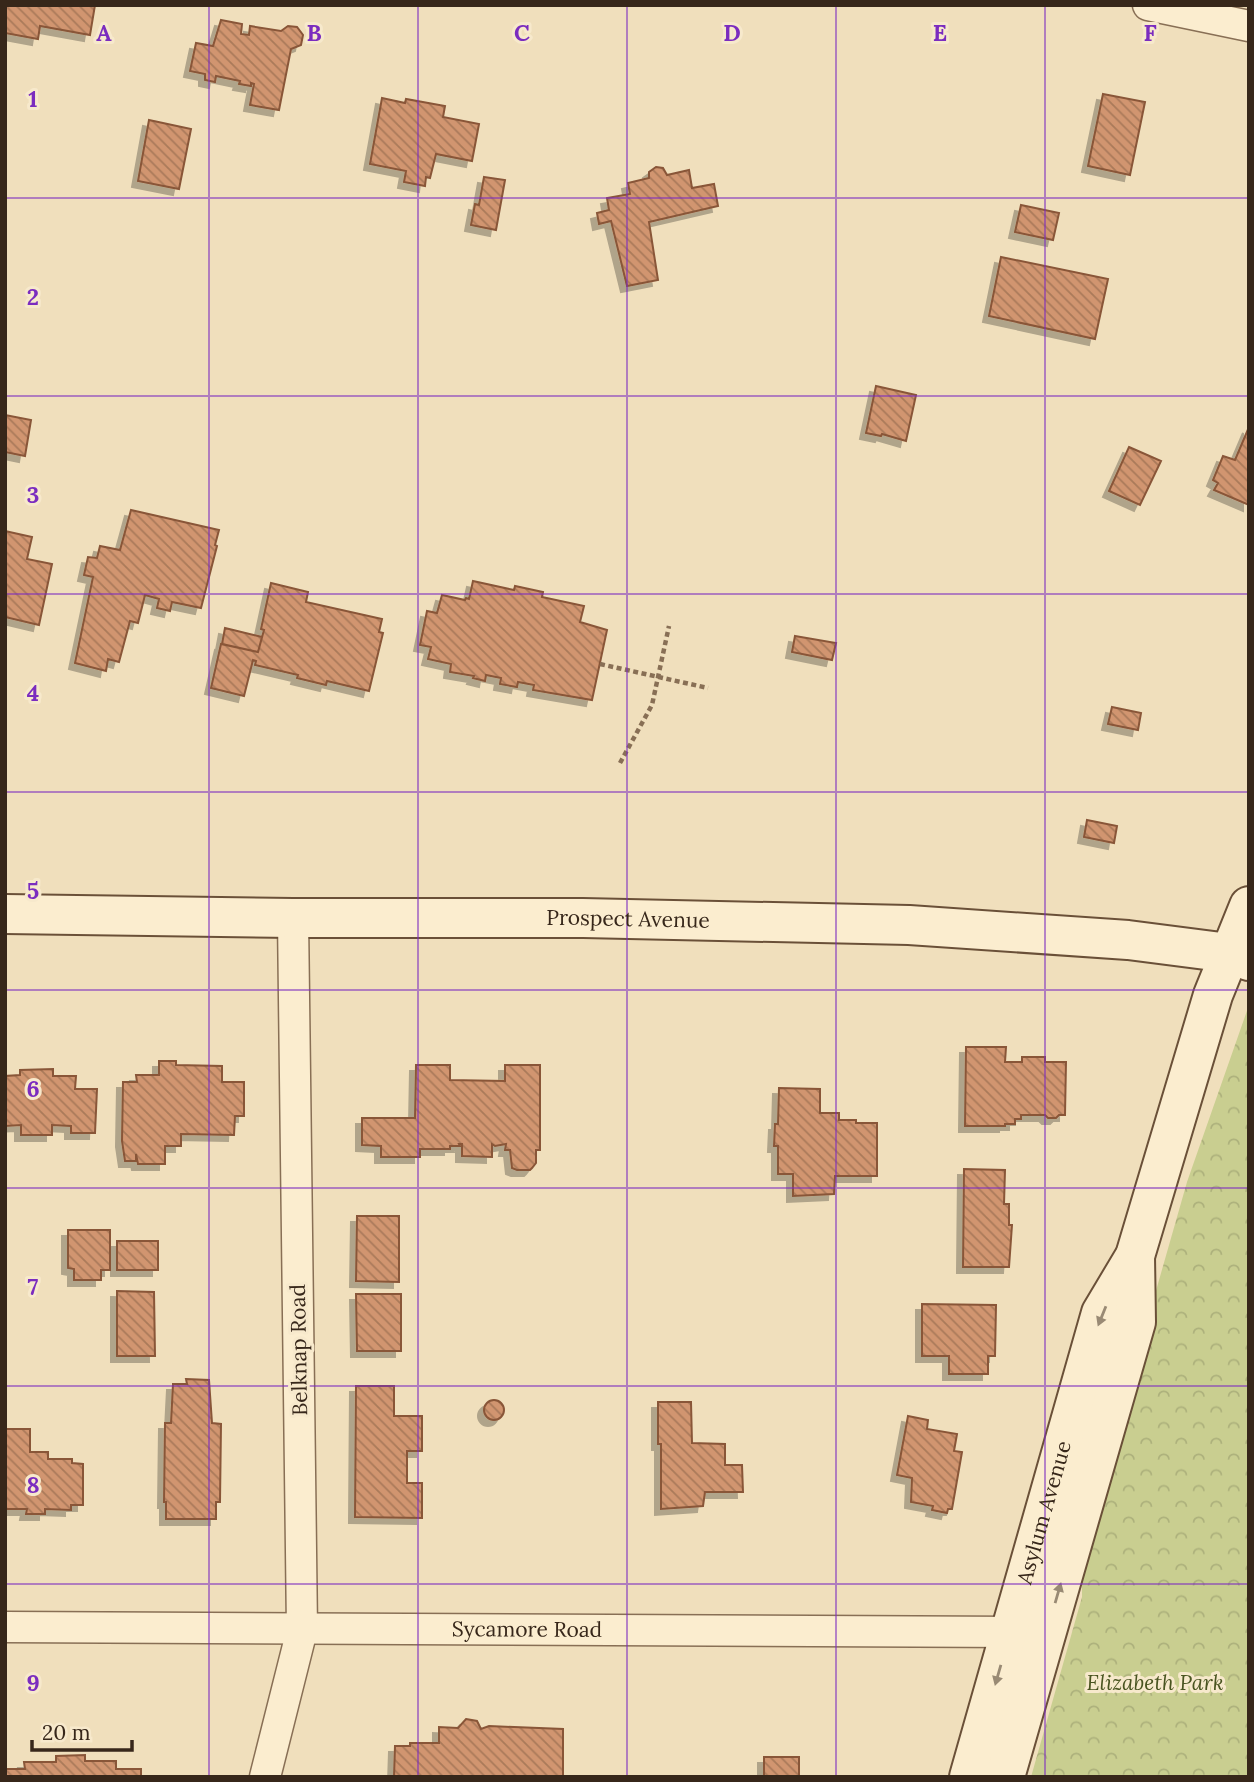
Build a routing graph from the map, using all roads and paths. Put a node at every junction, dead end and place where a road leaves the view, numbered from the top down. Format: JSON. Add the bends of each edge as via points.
{"nodes":[{"id":1,"x":1148,"y":5,"type":"edge"},
{"id":2,"x":1249,"y":26,"type":"edge"},
{"id":3,"x":669,"y":625,"type":"dead end"},
{"id":4,"x":600,"y":664,"type":"dead end"},
{"id":5,"x":658,"y":677,"type":"junction"},
{"id":6,"x":708,"y":688,"type":"dead end"},
{"id":7,"x":620,"y":762,"type":"dead end"},
{"id":8,"x":1249,"y":906,"type":"edge"},
{"id":9,"x":5,"y":915,"type":"edge"},
{"id":10,"x":293,"y":918,"type":"junction"},
{"id":11,"x":1239,"y":957,"type":"edge"},
{"id":12,"x":5,"y":1627,"type":"edge"},
{"id":13,"x":302,"y":1630,"type":"junction"},
{"id":14,"x":1028,"y":1632,"type":"junction"},
{"id":15,"x":265,"y":1777,"type":"edge"},
{"id":16,"x":969,"y":1777,"type":"edge"},
{"id":17,"x":1006,"y":1777,"type":"edge"}],
"edges":[{"from":1,"to":2,"type":"street"},
{"from":3,"to":5,"type":"path"},
{"from":4,"to":5,"type":"path"},
{"from":5,"to":6,"type":"path"},
{"from":5,"to":7,"type":"path","via":[[652,705]]},
{"from":8,"to":11,"type":"main road","name":"Asylum Avenue"},
{"from":9,"to":10,"type":"main road","name":"Prospect Avenue"},
{"from":10,"to":11,"type":"main road","name":"Prospect Avenue","via":[[909,925],[1128,940]]},
{"from":10,"to":13,"type":"street","name":"Belknap Road"},
{"from":11,"to":14,"type":"main road","name":"Asylum Avenue","via":[[1213,995],[1135,1256],[1101,1313]]},
{"from":12,"to":13,"type":"street","name":"Sycamore Road"},
{"from":13,"to":14,"type":"street","name":"Sycamore Road"},
{"from":13,"to":15,"type":"street","name":"Belknap Road"},
{"from":14,"to":16,"type":"main road","name":"Asylum Avenue","one_way":true},
{"from":14,"to":17,"type":"main road","name":"Asylum Avenue"}]}
